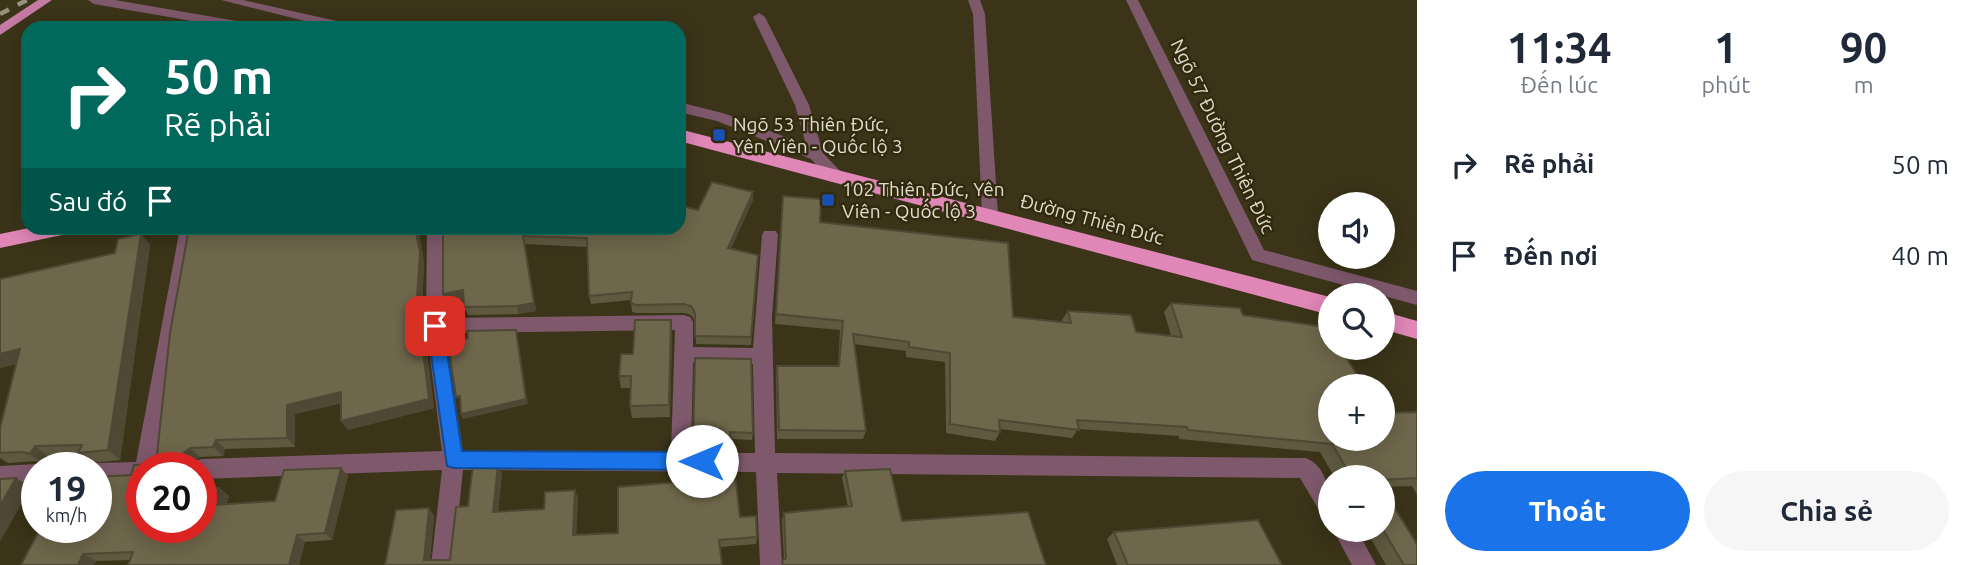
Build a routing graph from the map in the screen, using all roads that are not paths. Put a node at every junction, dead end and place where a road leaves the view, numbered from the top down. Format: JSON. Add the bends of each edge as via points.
{"nodes":[{"id":1,"x":46,"y":0,"type":"edge"},
{"id":2,"x":94,"y":0,"type":"edge"},
{"id":3,"x":154,"y":0,"type":"edge"},
{"id":4,"x":227,"y":0,"type":"edge"},
{"id":5,"x":974,"y":0,"type":"edge"},
{"id":6,"x":1132,"y":0,"type":"edge"},
{"id":7,"x":120,"y":5,"type":"junction"},
{"id":8,"x":759,"y":18,"type":"dead end"},
{"id":9,"x":213,"y":21,"type":"edge"},
{"id":10,"x":319,"y":21,"type":"edge"},
{"id":11,"x":0,"y":31,"type":"edge"},
{"id":12,"x":686,"y":109,"type":"edge"},
{"id":13,"x":686,"y":137,"type":"edge"},
{"id":14,"x":816,"y":155,"type":"junction"},
{"id":15,"x":837,"y":178,"type":"junction"},
{"id":16,"x":990,"y":215,"type":"junction"},
{"id":17,"x":24,"y":235,"type":"edge"},
{"id":18,"x":187,"y":235,"type":"edge"},
{"id":19,"x":435,"y":235,"type":"edge"},
{"id":20,"x":770,"y":235,"type":"dead end"},
{"id":21,"x":3,"y":239,"type":"edge"},
{"id":22,"x":1417,"y":298,"type":"edge"},
{"id":23,"x":1318,"y":303,"type":"edge"},
{"id":24,"x":1395,"y":324,"type":"edge"},
{"id":25,"x":435,"y":326,"type":"junction"},
{"id":26,"x":1417,"y":330,"type":"edge"},
{"id":27,"x":683,"y":355,"type":"junction"},
{"id":28,"x":763,"y":356,"type":"junction"},
{"id":29,"x":148,"y":452,"type":"edge"},
{"id":30,"x":454,"y":460,"type":"junction"},
{"id":31,"x":681,"y":461,"type":"junction"},
{"id":32,"x":765,"y":462,"type":"junction"},
{"id":33,"x":217,"y":468,"type":"edge"},
{"id":34,"x":21,"y":474,"type":"edge"},
{"id":35,"x":0,"y":475,"type":"edge"},
{"id":36,"x":1318,"y":488,"type":"edge"},
{"id":37,"x":1351,"y":542,"type":"edge"},
{"id":38,"x":442,"y":565,"type":"edge"},
{"id":39,"x":771,"y":565,"type":"edge"},
{"id":40,"x":1365,"y":565,"type":"edge"}],
"edges":[{"from":1,"to":11,"type":"main road"},
{"from":2,"to":7,"type":"street"},
{"from":3,"to":7,"type":"street"},
{"from":4,"to":10,"type":"street"},
{"from":5,"to":16,"type":"street","via":[[979,14]]},
{"from":6,"to":22,"type":"street","name":"Ngõ 57 Đường Thiên Đức","via":[[1258,255]]},
{"from":7,"to":9,"type":"street"},
{"from":8,"to":14,"type":"street","via":[[802,105]]},
{"from":12,"to":14,"type":"street","via":[[721,117]]},
{"from":13,"to":15,"type":"highway","name":"Đường Thiên Đức"},
{"from":14,"to":15,"type":"street"},
{"from":15,"to":16,"type":"highway","name":"Đường Thiên Đức"},
{"from":16,"to":23,"type":"highway","name":"Đường Thiên Đức"},
{"from":17,"to":21,"type":"highway"},
{"from":18,"to":29,"type":"street"},
{"from":19,"to":25,"type":"street"},
{"from":20,"to":28,"type":"street"},
{"from":24,"to":26,"type":"highway"},
{"from":25,"to":27,"type":"street","via":[[684,322]]},
{"from":25,"to":30,"type":"street"},
{"from":27,"to":28,"type":"street"},
{"from":27,"to":31,"type":"street"},
{"from":28,"to":32,"type":"street"},
{"from":30,"to":31,"type":"street"},
{"from":30,"to":33,"type":"street"},
{"from":30,"to":38,"type":"street"},
{"from":31,"to":32,"type":"street"},
{"from":32,"to":36,"type":"street","via":[[1306,468]]},
{"from":32,"to":39,"type":"street"},
{"from":34,"to":35,"type":"street"},
{"from":37,"to":40,"type":"street"}]}
